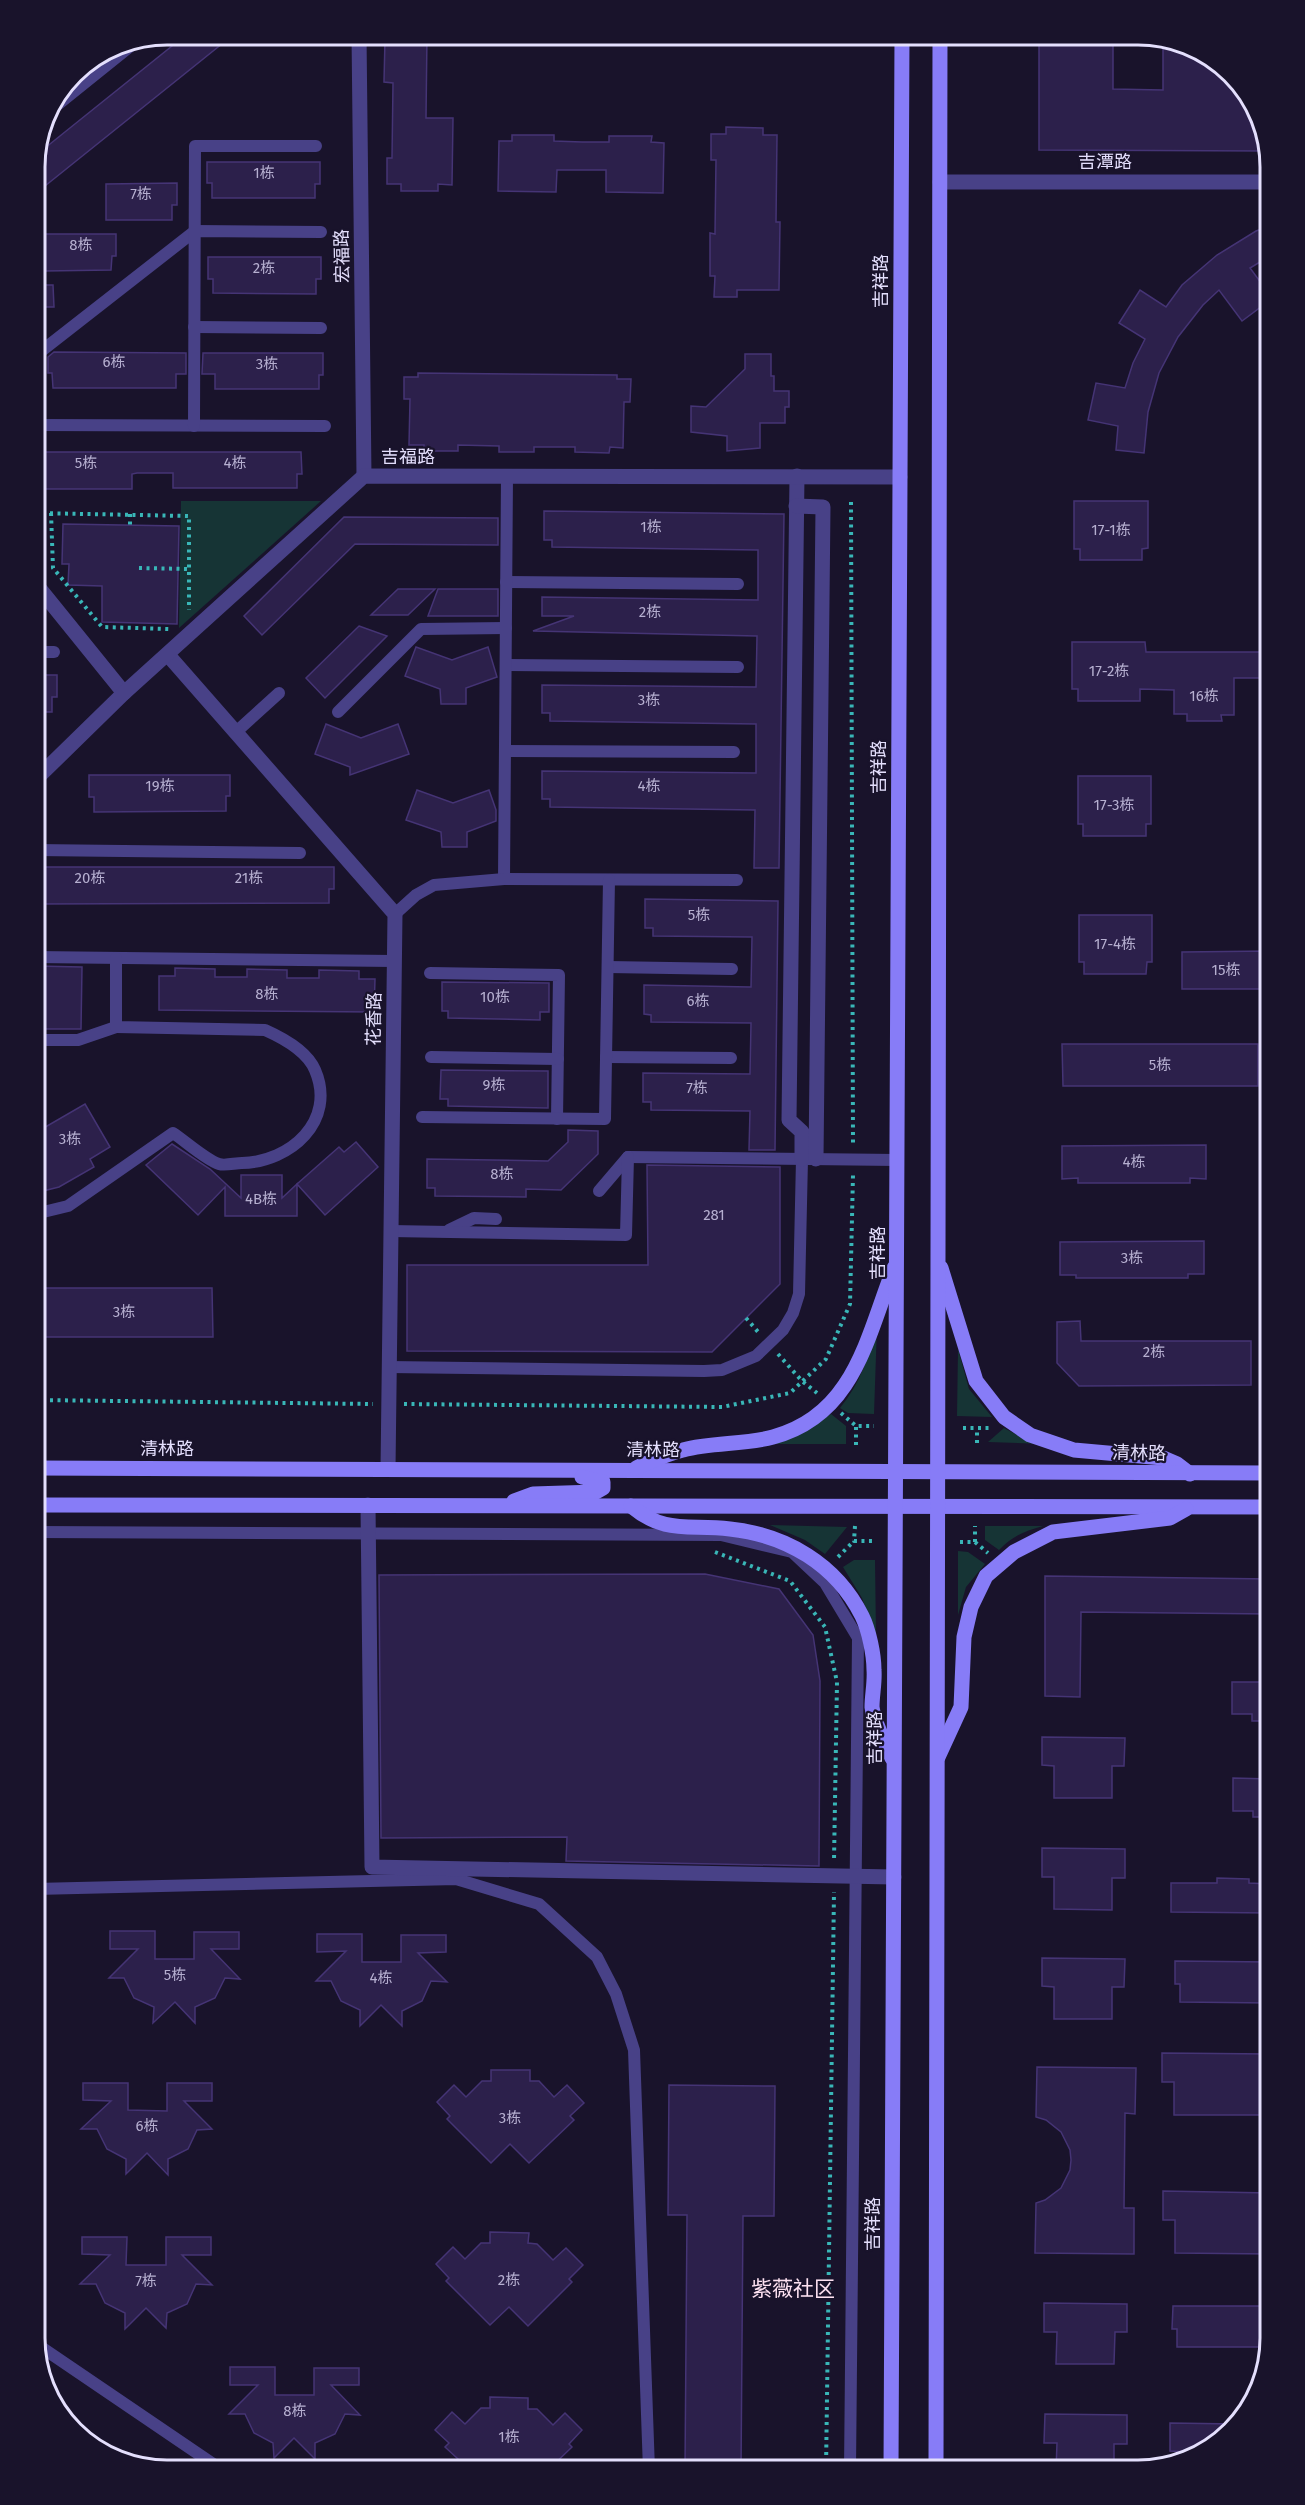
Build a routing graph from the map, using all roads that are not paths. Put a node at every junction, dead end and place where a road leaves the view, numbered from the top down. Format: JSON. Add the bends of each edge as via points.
{"nodes":[{"id":1,"x":359,"y":45,"type":"edge"},
{"id":2,"x":902,"y":45,"type":"edge"},
{"id":3,"x":940,"y":45,"type":"edge"},
{"id":4,"x":121,"y":53,"type":"edge"},
{"id":5,"x":67,"y":97,"type":"edge"},
{"id":6,"x":316,"y":146,"type":"dead end"},
{"id":7,"x":940,"y":182,"type":"junction"},
{"id":8,"x":1260,"y":182,"type":"edge"},
{"id":9,"x":195,"y":231,"type":"junction"},
{"id":10,"x":321,"y":232,"type":"dead end"},
{"id":11,"x":194,"y":327,"type":"junction"},
{"id":12,"x":321,"y":328,"type":"dead end"},
{"id":13,"x":45,"y":348,"type":"edge"},
{"id":14,"x":45,"y":424,"type":"edge"},
{"id":15,"x":194,"y":426,"type":"junction"},
{"id":16,"x":325,"y":426,"type":"dead end"},
{"id":17,"x":364,"y":476,"type":"junction"},
{"id":18,"x":507,"y":476,"type":"junction"},
{"id":19,"x":797,"y":477,"type":"junction"},
{"id":20,"x":900,"y":477,"type":"junction"},
{"id":21,"x":796,"y":506,"type":"junction"},
{"id":22,"x":506,"y":582,"type":"junction"},
{"id":23,"x":738,"y":584,"type":"dead end"},
{"id":24,"x":45,"y":595,"type":"edge"},
{"id":25,"x":506,"y":628,"type":"junction"},
{"id":26,"x":45,"y":652,"type":"edge"},
{"id":27,"x":54,"y":652,"type":"dead end"},
{"id":28,"x":168,"y":655,"type":"junction"},
{"id":29,"x":506,"y":665,"type":"junction"},
{"id":30,"x":738,"y":667,"type":"dead end"},
{"id":31,"x":124,"y":693,"type":"junction"},
{"id":32,"x":279,"y":693,"type":"dead end"},
{"id":33,"x":338,"y":712,"type":"dead end"},
{"id":34,"x":236,"y":732,"type":"junction"},
{"id":35,"x":505,"y":751,"type":"junction"},
{"id":36,"x":734,"y":753,"type":"dead end"},
{"id":37,"x":45,"y":770,"type":"edge"},
{"id":38,"x":45,"y":850,"type":"edge"},
{"id":39,"x":300,"y":853,"type":"dead end"},
{"id":40,"x":504,"y":879,"type":"junction"},
{"id":41,"x":609,"y":880,"type":"junction"},
{"id":42,"x":737,"y":880,"type":"dead end"},
{"id":43,"x":395,"y":914,"type":"junction"},
{"id":44,"x":45,"y":957,"type":"edge"},
{"id":45,"x":116,"y":958,"type":"junction"},
{"id":46,"x":394,"y":961,"type":"junction"},
{"id":47,"x":608,"y":967,"type":"junction"},
{"id":48,"x":732,"y":969,"type":"dead end"},
{"id":49,"x":430,"y":973,"type":"dead end"},
{"id":50,"x":116,"y":1027,"type":"junction"},
{"id":51,"x":45,"y":1040,"type":"edge"},
{"id":52,"x":431,"y":1057,"type":"dead end"},
{"id":53,"x":606,"y":1057,"type":"junction"},
{"id":54,"x":731,"y":1058,"type":"dead end"},
{"id":55,"x":558,"y":1059,"type":"junction"},
{"id":56,"x":422,"y":1117,"type":"dead end"},
{"id":57,"x":557,"y":1119,"type":"junction"},
{"id":58,"x":628,"y":1157,"type":"junction"},
{"id":59,"x":809,"y":1159,"type":"junction"},
{"id":60,"x":897,"y":1160,"type":"junction"},
{"id":61,"x":599,"y":1191,"type":"dead end"},
{"id":62,"x":45,"y":1212,"type":"edge"},
{"id":63,"x":496,"y":1219,"type":"dead end"},
{"id":64,"x":390,"y":1231,"type":"junction"},
{"id":65,"x":445,"y":1232,"type":"junction"},
{"id":66,"x":897,"y":1260,"type":"junction"},
{"id":67,"x":938,"y":1260,"type":"junction"},
{"id":68,"x":388,"y":1367,"type":"junction"},
{"id":69,"x":45,"y":1468,"type":"edge"},
{"id":70,"x":388,"y":1469,"type":"junction"},
{"id":71,"x":563,"y":1470,"type":"junction"},
{"id":72,"x":634,"y":1470,"type":"junction"},
{"id":73,"x":896,"y":1470,"type":"junction"},
{"id":74,"x":939,"y":1470,"type":"junction"},
{"id":75,"x":1260,"y":1473,"type":"edge"},
{"id":76,"x":1190,"y":1474,"type":"junction"},
{"id":77,"x":45,"y":1504,"type":"edge"},
{"id":78,"x":368,"y":1505,"type":"junction"},
{"id":79,"x":503,"y":1505,"type":"junction"},
{"id":80,"x":631,"y":1506,"type":"junction"},
{"id":81,"x":895,"y":1506,"type":"junction"},
{"id":82,"x":939,"y":1506,"type":"junction"},
{"id":83,"x":1190,"y":1507,"type":"junction"},
{"id":84,"x":1260,"y":1507,"type":"edge"},
{"id":85,"x":45,"y":1532,"type":"edge"},
{"id":86,"x":368,"y":1533,"type":"junction"},
{"id":87,"x":936,"y":1760,"type":"junction"},
{"id":88,"x":894,"y":1764,"type":"junction"},
{"id":89,"x":856,"y":1876,"type":"junction"},
{"id":90,"x":894,"y":1877,"type":"junction"},
{"id":91,"x":45,"y":1889,"type":"edge"},
{"id":92,"x":46,"y":2351,"type":"edge"},
{"id":93,"x":207,"y":2460,"type":"edge"},
{"id":94,"x":649,"y":2460,"type":"edge"},
{"id":95,"x":850,"y":2460,"type":"edge"},
{"id":96,"x":891,"y":2460,"type":"edge"},
{"id":97,"x":936,"y":2460,"type":"edge"}],
"edges":[{"from":1,"to":17,"type":"street","name":"宏福路"},
{"from":2,"to":20,"type":"main road","name":"吉祥路"},
{"from":3,"to":7,"type":"main road"},
{"from":4,"to":5,"type":"lane"},
{"from":6,"to":9,"type":"lane","via":[[195,146]]},
{"from":7,"to":8,"type":"street","name":"吉潭路"},
{"from":7,"to":67,"type":"main road"},
{"from":9,"to":10,"type":"lane"},
{"from":9,"to":11,"type":"lane"},
{"from":9,"to":13,"type":"lane"},
{"from":11,"to":12,"type":"lane"},
{"from":11,"to":15,"type":"lane"},
{"from":14,"to":15,"type":"lane"},
{"from":15,"to":16,"type":"lane"},
{"from":17,"to":18,"type":"street","name":"吉福路"},
{"from":17,"to":28,"type":"street","name":"吉福路"},
{"from":18,"to":19,"type":"street","name":"吉福路"},
{"from":18,"to":22,"type":"lane"},
{"from":19,"to":20,"type":"street","name":"吉福路"},
{"from":19,"to":21,"type":"street"},
{"from":20,"to":60,"type":"main road","name":"吉祥路"},
{"from":21,"to":59,"type":"street","via":[[789,1120],[802,1132]]},
{"from":21,"to":59,"type":"street","via":[[823,507]]},
{"from":22,"to":23,"type":"lane"},
{"from":22,"to":25,"type":"lane"},
{"from":24,"to":31,"type":"street"},
{"from":25,"to":29,"type":"lane"},
{"from":25,"to":33,"type":"lane","via":[[422,628]]},
{"from":26,"to":27,"type":"lane"},
{"from":28,"to":31,"type":"street","name":"吉福路"},
{"from":28,"to":34,"type":"street"},
{"from":29,"to":30,"type":"lane"},
{"from":29,"to":35,"type":"lane"},
{"from":31,"to":37,"type":"street","name":"吉福路"},
{"from":32,"to":34,"type":"lane"},
{"from":34,"to":43,"type":"street"},
{"from":35,"to":36,"type":"lane"},
{"from":35,"to":40,"type":"lane"},
{"from":38,"to":39,"type":"lane"},
{"from":40,"to":41,"type":"lane"},
{"from":40,"to":43,"type":"lane","via":[[434,885]]},
{"from":41,"to":42,"type":"lane"},
{"from":41,"to":47,"type":"lane"},
{"from":43,"to":46,"type":"street","name":"花香路"},
{"from":44,"to":45,"type":"lane"},
{"from":45,"to":46,"type":"lane"},
{"from":45,"to":50,"type":"lane"},
{"from":46,"to":64,"type":"street","name":"花香路"},
{"from":47,"to":48,"type":"lane"},
{"from":47,"to":53,"type":"lane"},
{"from":49,"to":55,"type":"lane","via":[[559,975]]},
{"from":50,"to":51,"type":"lane","via":[[78,1040]]},
{"from":50,"to":62,"type":"lane","via":[[265,1030],[285,1039],[315,1068],[321,1093],[318,1114],[288,1152],[262,1163],[218,1164],[173,1133],[68,1206]]},
{"from":52,"to":55,"type":"lane"},
{"from":53,"to":54,"type":"lane"},
{"from":53,"to":57,"type":"lane","via":[[605,1119]]},
{"from":55,"to":57,"type":"lane"},
{"from":56,"to":57,"type":"lane"},
{"from":58,"to":59,"type":"lane"},
{"from":58,"to":61,"type":"lane"},
{"from":58,"to":65,"type":"lane","via":[[626,1235]]},
{"from":59,"to":60,"type":"lane"},
{"from":59,"to":68,"type":"lane","via":[[800,1294],[793,1313],[770,1345],[739,1364],[704,1371]]},
{"from":60,"to":66,"type":"main road","name":"吉祥路"},
{"from":63,"to":65,"type":"lane","via":[[474,1218]]},
{"from":64,"to":65,"type":"lane"},
{"from":64,"to":68,"type":"street","name":"花香路"},
{"from":66,"to":72,"type":"main road","via":[[863,1354],[849,1383],[831,1404],[810,1420],[774,1437],[685,1449]]},
{"from":66,"to":73,"type":"main road","name":"吉祥路"},
{"from":67,"to":74,"type":"main road"},
{"from":67,"to":76,"type":"main road","via":[[976,1381],[1004,1417],[1030,1435],[1074,1450],[1163,1458]]},
{"from":68,"to":70,"type":"street","name":"花香路"},
{"from":69,"to":70,"type":"main road","name":"清林路"},
{"from":70,"to":71,"type":"main road","name":"清林路"},
{"from":71,"to":72,"type":"main road","name":"清林路"},
{"from":71,"to":79,"type":"main road","via":[[603,1482],[603,1488],[596,1492],[533,1494]]},
{"from":72,"to":73,"type":"main road","name":"清林路"},
{"from":73,"to":74,"type":"main road","name":"清林路"},
{"from":73,"to":81,"type":"main road","name":"吉祥路"},
{"from":74,"to":76,"type":"main road","name":"清林路"},
{"from":74,"to":82,"type":"main road"},
{"from":75,"to":76,"type":"main road","name":"清林路"},
{"from":77,"to":78,"type":"main road"},
{"from":78,"to":79,"type":"main road"},
{"from":78,"to":86,"type":"street"},
{"from":79,"to":80,"type":"main road"},
{"from":80,"to":81,"type":"main road"},
{"from":80,"to":88,"type":"main road","via":[[663,1526],[730,1529],[777,1538],[802,1550],[842,1586],[863,1617],[874,1669],[872,1708]]},
{"from":81,"to":82,"type":"main road"},
{"from":81,"to":88,"type":"main road","name":"吉祥路"},
{"from":82,"to":83,"type":"main road"},
{"from":82,"to":87,"type":"main road"},
{"from":83,"to":84,"type":"main road"},
{"from":83,"to":87,"type":"main road","via":[[1170,1518],[1053,1532],[1014,1552],[986,1576],[971,1607],[963,1637],[961,1707]]},
{"from":85,"to":86,"type":"lane"},
{"from":86,"to":89,"type":"lane","via":[[721,1535],[792,1552],[825,1582],[858,1638]]},
{"from":86,"to":89,"type":"street","via":[[372,1867]]},
{"from":87,"to":97,"type":"main road"},
{"from":88,"to":90,"type":"main road","name":"吉祥路"},
{"from":89,"to":90,"type":"street"},
{"from":89,"to":95,"type":"lane"},
{"from":90,"to":96,"type":"main road","name":"吉祥路"},
{"from":91,"to":94,"type":"lane","via":[[456,1879],[538,1904],[597,1957],[616,1994],[634,2050]]},
{"from":92,"to":93,"type":"lane"}]}
